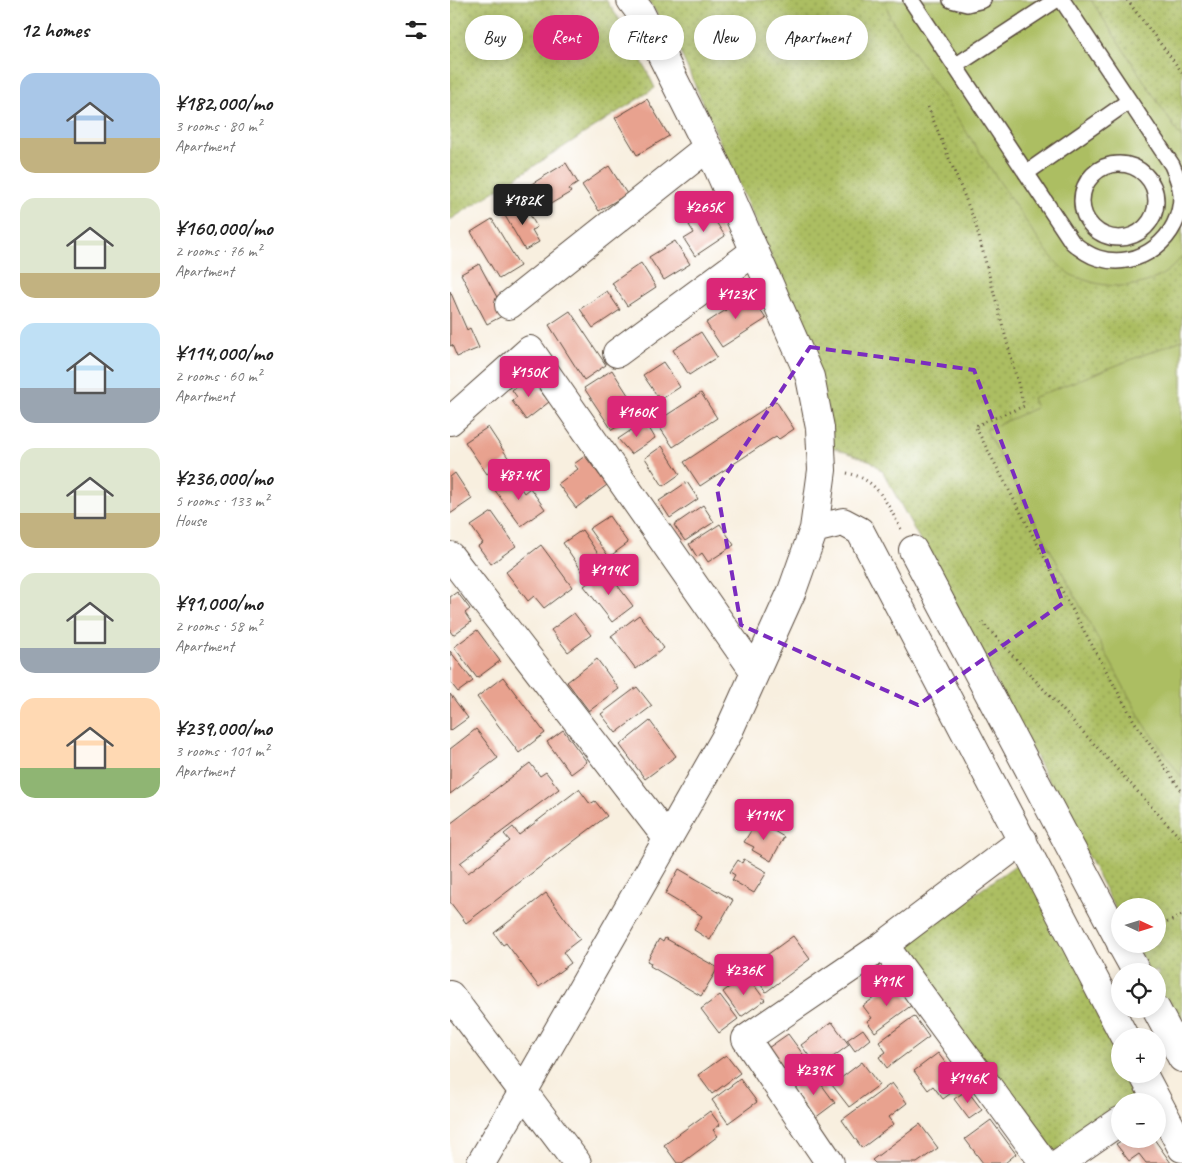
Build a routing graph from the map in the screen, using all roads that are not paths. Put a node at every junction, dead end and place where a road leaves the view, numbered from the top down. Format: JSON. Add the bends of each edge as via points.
{"nodes":[{"id":1,"x":631,"y":0,"type":"edge"},
{"id":2,"x":951,"y":0,"type":"edge"},
{"id":3,"x":983,"y":0,"type":"edge"},
{"id":4,"x":1056,"y":0,"type":"edge"},
{"id":5,"x":1062,"y":0,"type":"edge"},
{"id":6,"x":913,"y":1,"type":"edge"},
{"id":7,"x":955,"y":66,"type":"junction"},
{"id":8,"x":1129,"y":101,"type":"junction"},
{"id":9,"x":708,"y":147,"type":"junction"},
{"id":10,"x":1172,"y":165,"type":"junction"},
{"id":11,"x":1026,"y":172,"type":"junction"},
{"id":12,"x":1149,"y":178,"type":"junction"},
{"id":13,"x":1088,"y":223,"type":"junction"},
{"id":14,"x":1072,"y":242,"type":"junction"},
{"id":15,"x":755,"y":251,"type":"junction"},
{"id":16,"x":509,"y":305,"type":"dead end"},
{"id":17,"x":617,"y":353,"type":"dead end"},
{"id":18,"x":450,"y":421,"type":"edge"},
{"id":19,"x":814,"y":529,"type":"junction"},
{"id":20,"x":913,"y":550,"type":"road end"},
{"id":21,"x":450,"y":556,"type":"edge"},
{"id":22,"x":755,"y":672,"type":"junction"},
{"id":23,"x":667,"y":838,"type":"junction"},
{"id":24,"x":1022,"y":840,"type":"junction"},
{"id":25,"x":1111,"y":923,"type":"edge"},
{"id":26,"x":884,"y":945,"type":"junction"},
{"id":27,"x":450,"y":996,"type":"edge"},
{"id":28,"x":1161,"y":1018,"type":"edge"},
{"id":29,"x":1120,"y":1028,"type":"edge"},
{"id":30,"x":1182,"y":1058,"type":"edge"},
{"id":31,"x":1149,"y":1090,"type":"edge"},
{"id":32,"x":523,"y":1092,"type":"junction"},
{"id":33,"x":1111,"y":1127,"type":"edge"},
{"id":34,"x":1182,"y":1148,"type":"edge"},
{"id":35,"x":821,"y":1160,"type":"edge"},
{"id":36,"x":481,"y":1163,"type":"edge"},
{"id":37,"x":577,"y":1163,"type":"edge"},
{"id":38,"x":1044,"y":1163,"type":"edge"},
{"id":39,"x":1059,"y":1163,"type":"edge"}],
"edges":[{"from":1,"to":9,"type":"street"},
{"from":2,"to":3,"type":"lane","via":[[967,4]]},
{"from":4,"to":7,"type":"lane"},
{"from":5,"to":8,"type":"lane"},
{"from":6,"to":7,"type":"lane"},
{"from":7,"to":11,"type":"lane"},
{"from":8,"to":10,"type":"lane"},
{"from":8,"to":11,"type":"lane"},
{"from":9,"to":15,"type":"street"},
{"from":9,"to":16,"type":"street"},
{"from":10,"to":12,"type":"lane"},
{"from":10,"to":14,"type":"lane","via":[[1181,194],[1180,209],[1171,230],[1156,248],[1143,256],[1113,261],[1084,252]]},
{"from":11,"to":14,"type":"lane"},
{"from":12,"to":13,"type":"lane","via":[[1141,170],[1119,163],[1097,170],[1083,189],[1081,201]]},
{"from":12,"to":13,"type":"lane","via":[[1157,201],[1150,223],[1141,231],[1130,237],[1107,237]]},
{"from":13,"to":14,"type":"lane"},
{"from":15,"to":17,"type":"street"},
{"from":15,"to":19,"type":"street","via":[[810,377],[820,428],[822,470]]},
{"from":18,"to":22,"type":"street","via":[[530,350]]},
{"from":19,"to":22,"type":"street","via":[[792,591]]},
{"from":19,"to":24,"type":"street","via":[[843,522],[860,531]]},
{"from":20,"to":25,"type":"street"},
{"from":21,"to":23,"type":"street"},
{"from":22,"to":23,"type":"street","via":[[726,735]]},
{"from":23,"to":32,"type":"street"},
{"from":24,"to":26,"type":"street"},
{"from":24,"to":29,"type":"street"},
{"from":26,"to":35,"type":"street","via":[[746,1039]]},
{"from":26,"to":38,"type":"street"},
{"from":27,"to":32,"type":"street"},
{"from":28,"to":30,"type":"street"},
{"from":31,"to":34,"type":"street"},
{"from":32,"to":36,"type":"street"},
{"from":32,"to":37,"type":"street"},
{"from":33,"to":39,"type":"street"}]}
